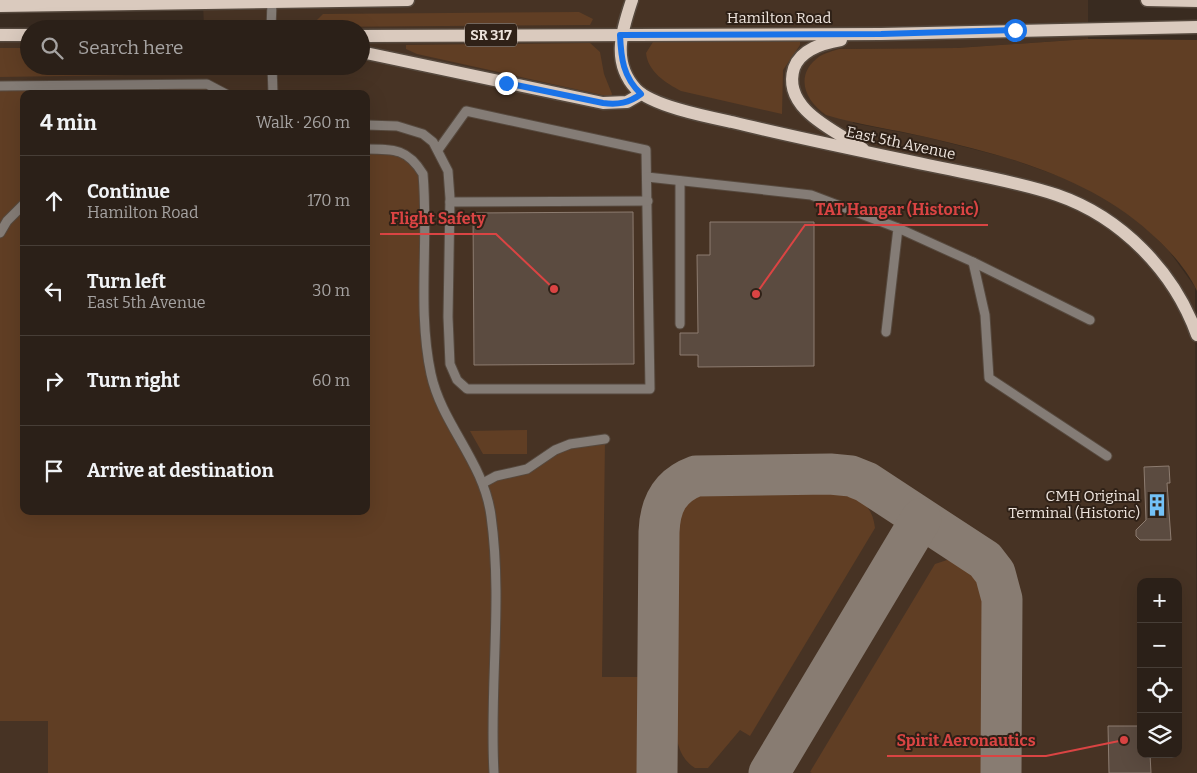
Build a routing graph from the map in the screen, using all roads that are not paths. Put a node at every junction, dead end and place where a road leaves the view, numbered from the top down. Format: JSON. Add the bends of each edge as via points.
{"nodes":[{"id":1,"x":408,"y":0,"type":"edge"},
{"id":2,"x":632,"y":0,"type":"edge"},
{"id":3,"x":1147,"y":0,"type":"edge"},
{"id":4,"x":1197,"y":1,"type":"edge"},
{"id":5,"x":28,"y":2,"type":"edge"},
{"id":6,"x":272,"y":2,"type":"junction"},
{"id":7,"x":0,"y":6,"type":"edge"},
{"id":8,"x":271,"y":20,"type":"edge"},
{"id":9,"x":1197,"y":27,"type":"edge"},
{"id":10,"x":881,"y":34,"type":"junction"},
{"id":11,"x":0,"y":35,"type":"edge"},
{"id":12,"x":20,"y":35,"type":"edge"},
{"id":13,"x":620,"y":35,"type":"junction"},
{"id":14,"x":370,"y":36,"type":"edge"},
{"id":15,"x":370,"y":54,"type":"edge"},
{"id":16,"x":272,"y":75,"type":"edge"},
{"id":17,"x":0,"y":86,"type":"edge"},
{"id":18,"x":38,"y":90,"type":"edge"},
{"id":19,"x":218,"y":90,"type":"edge"},
{"id":20,"x":273,"y":90,"type":"edge"},
{"id":21,"x":641,"y":94,"type":"junction"},
{"id":22,"x":370,"y":125,"type":"edge"},
{"id":23,"x":370,"y":149,"type":"edge"},
{"id":24,"x":438,"y":150,"type":"junction"},
{"id":25,"x":869,"y":153,"type":"junction"},
{"id":26,"x":647,"y":178,"type":"junction"},
{"id":27,"x":680,"y":181,"type":"junction"},
{"id":28,"x":648,"y":200,"type":"junction"},
{"id":29,"x":450,"y":202,"type":"junction"},
{"id":30,"x":20,"y":208,"type":"edge"},
{"id":31,"x":898,"y":228,"type":"junction"},
{"id":32,"x":0,"y":233,"type":"edge"},
{"id":33,"x":973,"y":262,"type":"junction"},
{"id":34,"x":1090,"y":320,"type":"dead end"},
{"id":35,"x":680,"y":324,"type":"dead end"},
{"id":36,"x":886,"y":332,"type":"dead end"},
{"id":37,"x":1197,"y":335,"type":"edge"},
{"id":38,"x":605,"y":439,"type":"dead end"},
{"id":39,"x":1107,"y":456,"type":"dead end"},
{"id":40,"x":483,"y":483,"type":"junction"},
{"id":41,"x":494,"y":773,"type":"edge"}],
"edges":[{"from":1,"to":6,"type":"main road"},
{"from":2,"to":13,"type":"main road"},
{"from":3,"to":4,"type":"main road"},
{"from":5,"to":6,"type":"main road"},
{"from":5,"to":7,"type":"main road"},
{"from":6,"to":8,"type":"lane"},
{"from":9,"to":10,"type":"main road","name":"Hamilton Road","number":"SR 317"},
{"from":10,"to":13,"type":"main road","name":"Hamilton Road","number":"SR 317"},
{"from":10,"to":25,"type":"main road","via":[[819,45],[801,57],[792,77],[795,97],[806,110]]},
{"from":11,"to":12,"type":"main road"},
{"from":13,"to":14,"type":"main road","name":"Hamilton Road","number":"SR 317"},
{"from":13,"to":21,"type":"main road","via":[[624,70]]},
{"from":15,"to":21,"type":"main road","via":[[603,103],[627,102]]},
{"from":16,"to":20,"type":"lane"},
{"from":17,"to":18,"type":"lane"},
{"from":18,"to":19,"type":"lane","via":[[207,84]]},
{"from":21,"to":25,"type":"main road","name":"East 5th Avenue","via":[[725,121]]},
{"from":22,"to":24,"type":"lane","via":[[408,128],[423,134]]},
{"from":23,"to":40,"type":"lane","via":[[405,152],[423,174],[424,324],[431,376],[441,403]]},
{"from":24,"to":26,"type":"lane","via":[[466,112],[646,150]]},
{"from":24,"to":29,"type":"lane","via":[[448,171]]},
{"from":25,"to":37,"type":"main road","name":"East 5th Avenue","via":[[1005,182],[1057,195],[1082,206],[1144,250],[1175,288]]},
{"from":26,"to":27,"type":"lane"},
{"from":26,"to":28,"type":"lane"},
{"from":27,"to":31,"type":"lane","via":[[811,195]]},
{"from":27,"to":35,"type":"lane"},
{"from":28,"to":29,"type":"lane"},
{"from":28,"to":29,"type":"lane","via":[[650,389],[467,389],[457,380],[450,364],[448,317]]},
{"from":30,"to":32,"type":"lane"},
{"from":31,"to":33,"type":"lane"},
{"from":31,"to":36,"type":"lane"},
{"from":33,"to":34,"type":"lane"},
{"from":33,"to":39,"type":"lane","via":[[985,315],[989,378]]},
{"from":38,"to":40,"type":"lane","via":[[570,444],[527,468]]},
{"from":40,"to":41,"type":"lane","via":[[494,540]]}]}
